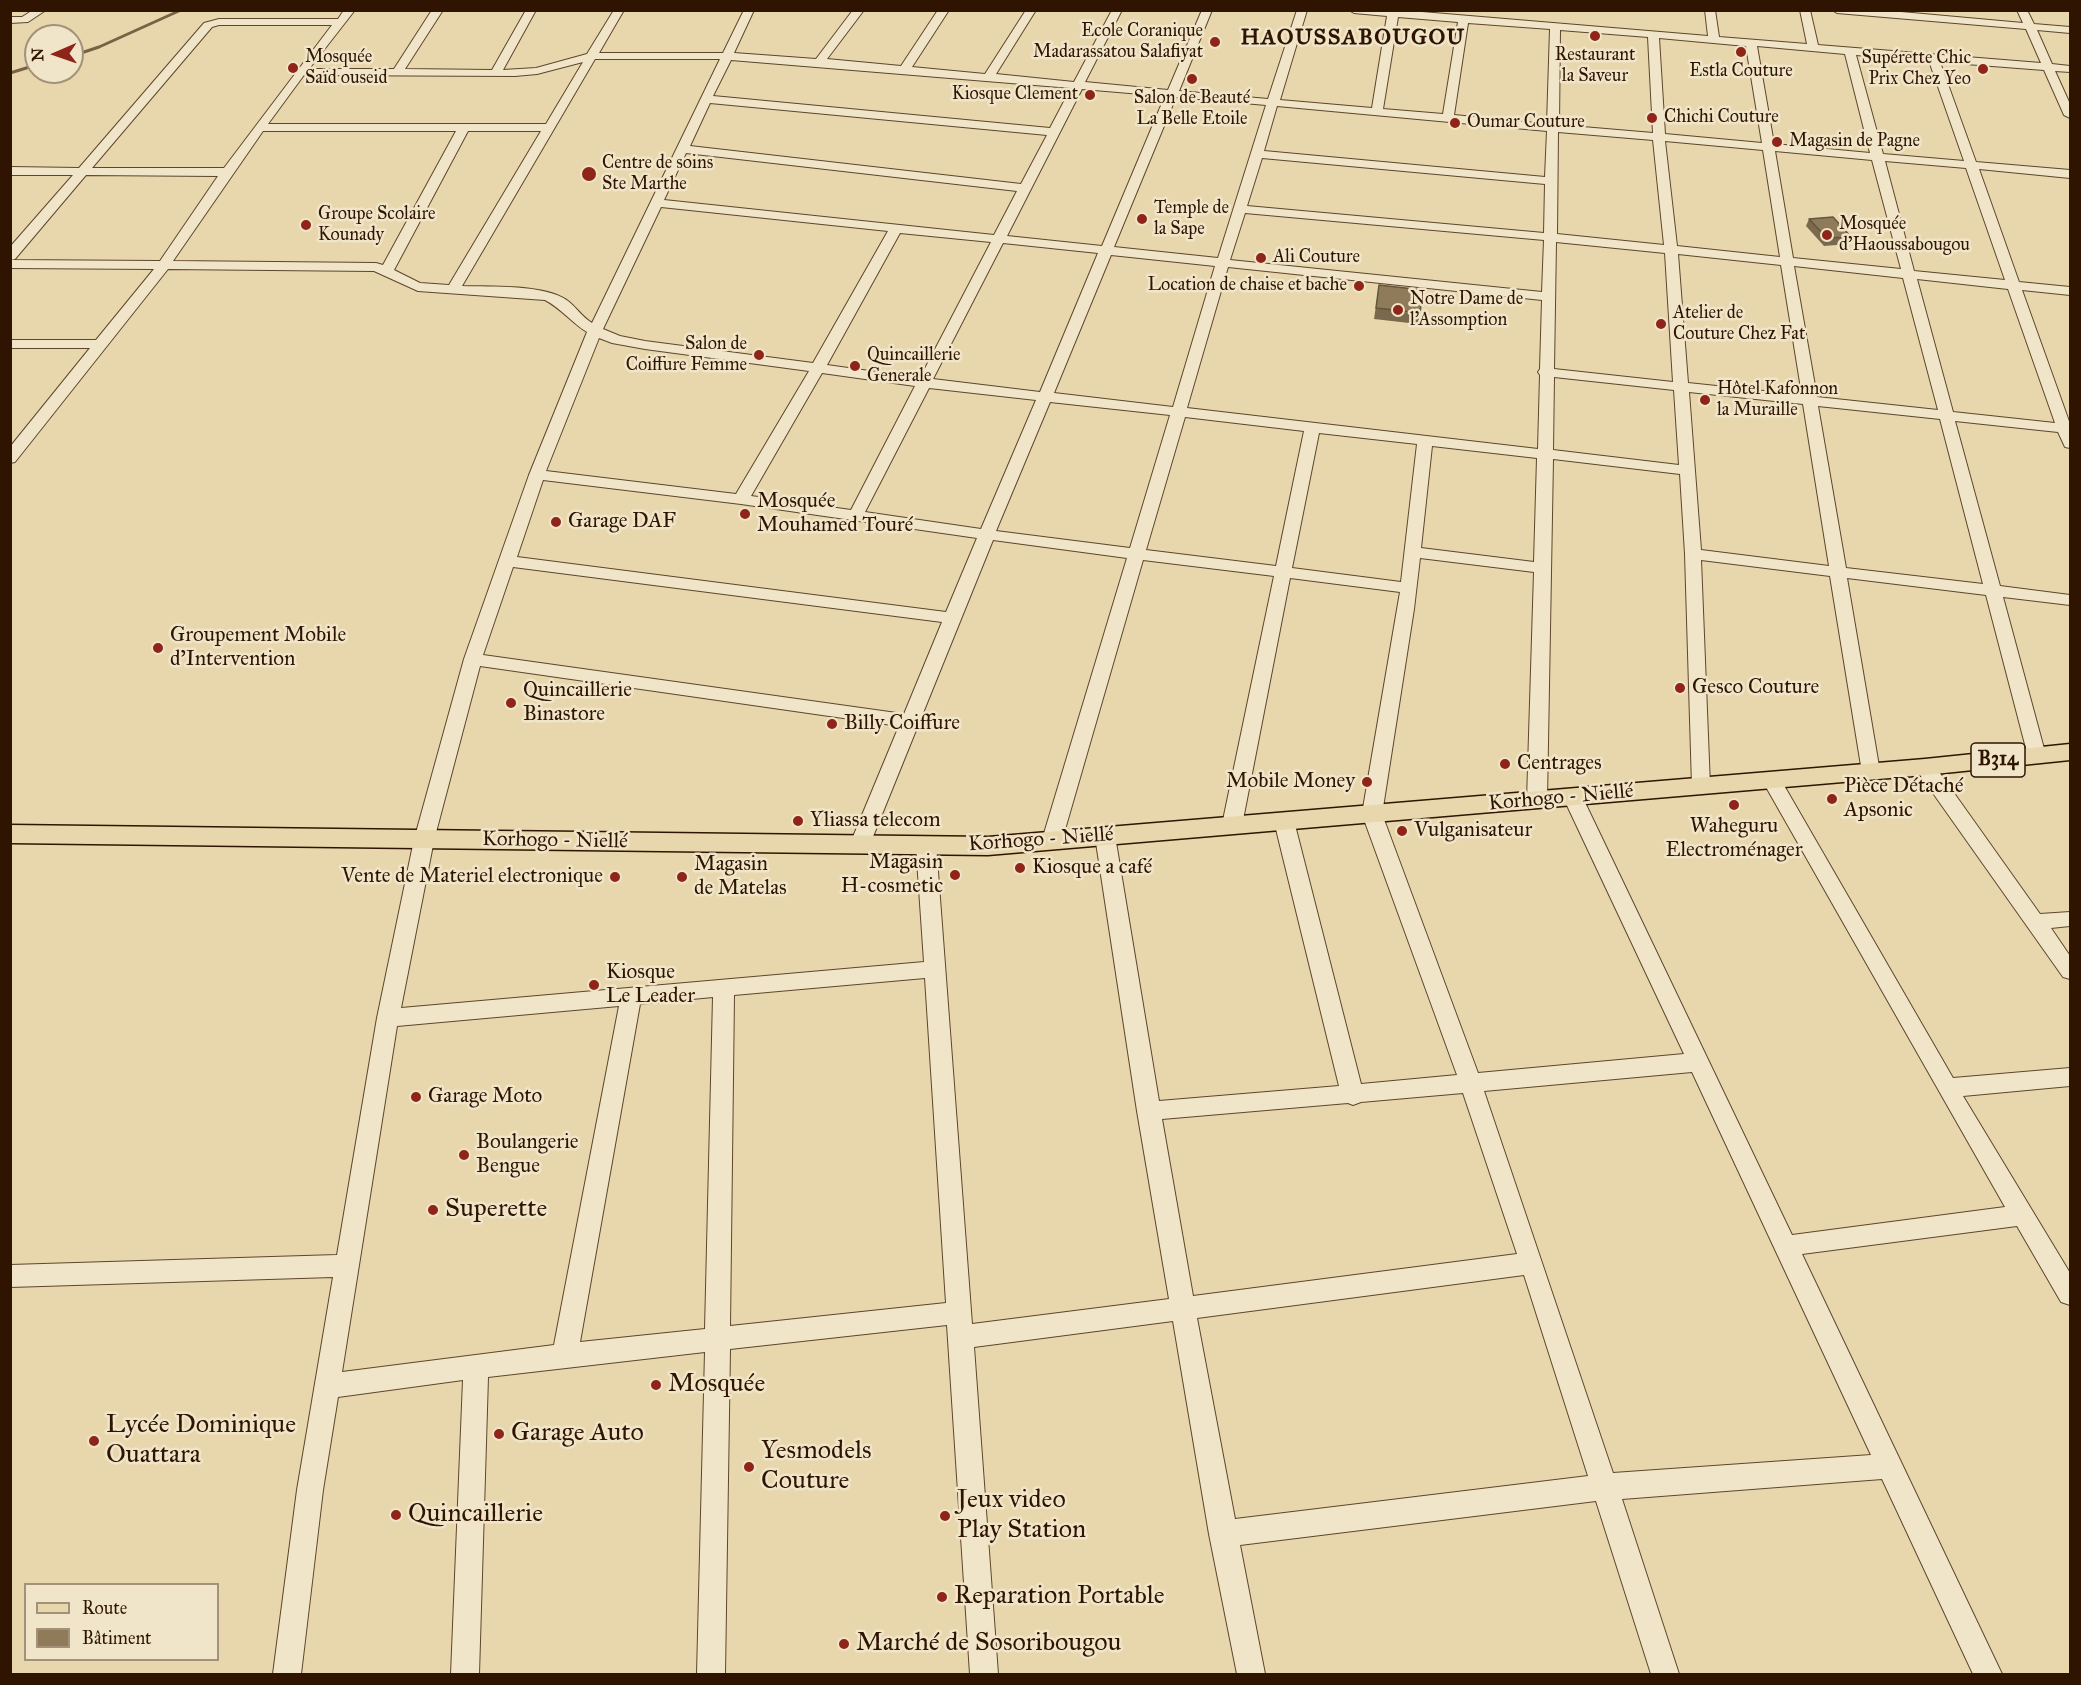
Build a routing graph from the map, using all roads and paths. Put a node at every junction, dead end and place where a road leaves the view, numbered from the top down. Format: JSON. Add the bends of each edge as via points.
{"nodes":[{"id":1,"x":41,"y":10,"type":"edge"},
{"id":2,"x":350,"y":10,"type":"edge"},
{"id":3,"x":438,"y":10,"type":"edge"},
{"id":4,"x":531,"y":10,"type":"edge"},
{"id":5,"x":619,"y":10,"type":"edge"},
{"id":6,"x":749,"y":10,"type":"edge"},
{"id":7,"x":859,"y":10,"type":"edge"},
{"id":8,"x":944,"y":10,"type":"edge"},
{"id":9,"x":1031,"y":10,"type":"edge"},
{"id":10,"x":1117,"y":10,"type":"edge"},
{"id":11,"x":1207,"y":10,"type":"edge"},
{"id":12,"x":1302,"y":10,"type":"edge"},
{"id":13,"x":1354,"y":10,"type":"edge"},
{"id":14,"x":1513,"y":10,"type":"edge"},
{"id":15,"x":1710,"y":10,"type":"edge"},
{"id":16,"x":1805,"y":10,"type":"edge"},
{"id":17,"x":1837,"y":10,"type":"edge"},
{"id":18,"x":2022,"y":10,"type":"edge"},
{"id":19,"x":1393,"y":14,"type":"junction"},
{"id":20,"x":10,"y":20,"type":"edge"},
{"id":21,"x":1463,"y":20,"type":"junction"},
{"id":22,"x":341,"y":22,"type":"junction"},
{"id":23,"x":1512,"y":24,"type":"junction"},
{"id":24,"x":2029,"y":26,"type":"junction"},
{"id":25,"x":1555,"y":27,"type":"junction"},
{"id":26,"x":2070,"y":30,"type":"edge"},
{"id":27,"x":1653,"y":35,"type":"junction"},
{"id":28,"x":1713,"y":40,"type":"junction"},
{"id":29,"x":1751,"y":43,"type":"junction"},
{"id":30,"x":1813,"y":48,"type":"junction"},
{"id":31,"x":1849,"y":50,"type":"junction"},
{"id":32,"x":592,"y":56,"type":"junction"},
{"id":33,"x":727,"y":56,"type":"junction"},
{"id":34,"x":1933,"y":57,"type":"junction"},
{"id":35,"x":819,"y":62,"type":"junction"},
{"id":36,"x":2048,"y":67,"type":"junction"},
{"id":37,"x":2070,"y":69,"type":"edge"},
{"id":38,"x":904,"y":70,"type":"junction"},
{"id":39,"x":301,"y":72,"type":"junction"},
{"id":40,"x":397,"y":73,"type":"junction"},
{"id":41,"x":496,"y":73,"type":"junction"},
{"id":42,"x":988,"y":78,"type":"junction"},
{"id":43,"x":1078,"y":86,"type":"junction"},
{"id":44,"x":1171,"y":95,"type":"junction"},
{"id":45,"x":705,"y":99,"type":"junction"},
{"id":46,"x":1273,"y":103,"type":"junction"},
{"id":47,"x":1377,"y":112,"type":"junction"},
{"id":48,"x":2070,"y":115,"type":"edge"},
{"id":49,"x":1448,"y":118,"type":"junction"},
{"id":50,"x":464,"y":127,"type":"junction"},
{"id":51,"x":549,"y":127,"type":"junction"},
{"id":52,"x":260,"y":128,"type":"junction"},
{"id":53,"x":1553,"y":128,"type":"junction"},
{"id":54,"x":1054,"y":132,"type":"junction"},
{"id":55,"x":1659,"y":138,"type":"junction"},
{"id":56,"x":1768,"y":147,"type":"junction"},
{"id":57,"x":683,"y":149,"type":"junction"},
{"id":58,"x":1257,"y":154,"type":"junction"},
{"id":59,"x":1878,"y":158,"type":"junction"},
{"id":60,"x":1972,"y":166,"type":"junction"},
{"id":61,"x":10,"y":171,"type":"edge"},
{"id":62,"x":83,"y":172,"type":"junction"},
{"id":63,"x":228,"y":172,"type":"junction"},
{"id":64,"x":2070,"y":174,"type":"edge"},
{"id":65,"x":1551,"y":181,"type":"junction"},
{"id":66,"x":1026,"y":188,"type":"junction"},
{"id":67,"x":656,"y":203,"type":"junction"},
{"id":68,"x":1241,"y":209,"type":"junction"},
{"id":69,"x":896,"y":228,"type":"junction"},
{"id":70,"x":1550,"y":237,"type":"junction"},
{"id":71,"x":999,"y":239,"type":"junction"},
{"id":72,"x":1671,"y":249,"type":"junction"},
{"id":73,"x":1106,"y":250,"type":"junction"},
{"id":74,"x":10,"y":256,"type":"edge"},
{"id":75,"x":1785,"y":261,"type":"junction"},
{"id":76,"x":1223,"y":262,"type":"junction"},
{"id":77,"x":10,"y":264,"type":"edge"},
{"id":78,"x":165,"y":264,"type":"junction"},
{"id":79,"x":387,"y":271,"type":"junction"},
{"id":80,"x":1908,"y":274,"type":"junction"},
{"id":81,"x":2014,"y":285,"type":"junction"},
{"id":82,"x":453,"y":289,"type":"junction"},
{"id":83,"x":2070,"y":291,"type":"edge"},
{"id":84,"x":1549,"y":297,"type":"junction"},
{"id":85,"x":595,"y":332,"type":"junction"},
{"id":86,"x":10,"y":344,"type":"edge"},
{"id":87,"x":99,"y":344,"type":"junction"},
{"id":88,"x":817,"y":370,"type":"junction"},
{"id":89,"x":1545,"y":372,"type":"junction"},
{"id":90,"x":926,"y":383,"type":"junction"},
{"id":91,"x":1680,"y":386,"type":"junction"},
{"id":92,"x":1044,"y":397,"type":"junction"},
{"id":93,"x":1809,"y":400,"type":"junction"},
{"id":94,"x":1178,"y":413,"type":"junction"},
{"id":95,"x":1946,"y":416,"type":"junction"},
{"id":96,"x":1312,"y":429,"type":"junction"},
{"id":97,"x":2068,"y":429,"type":"edge"},
{"id":98,"x":10,"y":435,"type":"edge"},
{"id":99,"x":27,"y":435,"type":"junction"},
{"id":100,"x":1425,"y":442,"type":"junction"},
{"id":101,"x":2070,"y":444,"type":"edge"},
{"id":102,"x":1544,"y":455,"type":"junction"},
{"id":103,"x":10,"y":459,"type":"edge"},
{"id":104,"x":1685,"y":470,"type":"junction"},
{"id":105,"x":537,"y":475,"type":"junction"},
{"id":106,"x":741,"y":499,"type":"junction"},
{"id":107,"x":856,"y":515,"type":"junction"},
{"id":108,"x":987,"y":535,"type":"junction"},
{"id":109,"x":1412,"y":552,"type":"junction"},
{"id":110,"x":1137,"y":554,"type":"junction"},
{"id":111,"x":1693,"y":554,"type":"junction"},
{"id":112,"x":506,"y":561,"type":"junction"},
{"id":113,"x":1542,"y":568,"type":"junction"},
{"id":114,"x":1284,"y":571,"type":"junction"},
{"id":115,"x":1838,"y":571,"type":"junction"},
{"id":116,"x":1408,"y":588,"type":"junction"},
{"id":117,"x":1992,"y":590,"type":"junction"},
{"id":118,"x":2070,"y":600,"type":"edge"},
{"id":119,"x":952,"y":618,"type":"junction"},
{"id":120,"x":473,"y":659,"type":"junction"},
{"id":121,"x":910,"y":721,"type":"junction"},
{"id":122,"x":2070,"y":752,"type":"edge"},
{"id":123,"x":2037,"y":756,"type":"junction"},
{"id":124,"x":1925,"y":767,"type":"junction"},
{"id":125,"x":1871,"y":772,"type":"junction"},
{"id":126,"x":1771,"y":780,"type":"junction"},
{"id":127,"x":1701,"y":786,"type":"junction"},
{"id":128,"x":1573,"y":797,"type":"junction"},
{"id":129,"x":1537,"y":800,"type":"junction"},
{"id":130,"x":1372,"y":814,"type":"junction"},
{"id":131,"x":1284,"y":821,"type":"junction"},
{"id":132,"x":1232,"y":825,"type":"junction"},
{"id":133,"x":10,"y":834,"type":"edge"},
{"id":134,"x":1105,"y":836,"type":"junction"},
{"id":135,"x":424,"y":840,"type":"junction"},
{"id":136,"x":1052,"y":840,"type":"junction"},
{"id":137,"x":860,"y":844,"type":"junction"},
{"id":138,"x":926,"y":845,"type":"junction"},
{"id":139,"x":2070,"y":919,"type":"edge"},
{"id":140,"x":2035,"y":922,"type":"junction"},
{"id":141,"x":935,"y":969,"type":"junction"},
{"id":142,"x":2070,"y":971,"type":"edge"},
{"id":143,"x":724,"y":988,"type":"junction"},
{"id":144,"x":631,"y":997,"type":"junction"},
{"id":145,"x":388,"y":1018,"type":"junction"},
{"id":146,"x":1699,"y":1062,"type":"junction"},
{"id":147,"x":2070,"y":1077,"type":"edge"},
{"id":148,"x":1470,"y":1081,"type":"junction"},
{"id":149,"x":1947,"y":1088,"type":"junction"},
{"id":150,"x":1353,"y":1096,"type":"junction"},
{"id":151,"x":1148,"y":1111,"type":"junction"},
{"id":152,"x":2023,"y":1215,"type":"junction"},
{"id":153,"x":1786,"y":1246,"type":"junction"},
{"id":154,"x":1532,"y":1263,"type":"junction"},
{"id":155,"x":345,"y":1266,"type":"junction"},
{"id":156,"x":10,"y":1276,"type":"edge"},
{"id":157,"x":2070,"y":1294,"type":"edge"},
{"id":158,"x":1183,"y":1308,"type":"junction"},
{"id":159,"x":960,"y":1325,"type":"junction"},
{"id":160,"x":718,"y":1339,"type":"junction"},
{"id":161,"x":565,"y":1356,"type":"junction"},
{"id":162,"x":476,"y":1367,"type":"junction"},
{"id":163,"x":329,"y":1386,"type":"junction"},
{"id":164,"x":1890,"y":1466,"type":"junction"},
{"id":165,"x":1604,"y":1487,"type":"junction"},
{"id":166,"x":1223,"y":1534,"type":"junction"},
{"id":167,"x":287,"y":1674,"type":"edge"},
{"id":168,"x":465,"y":1674,"type":"edge"},
{"id":169,"x":711,"y":1674,"type":"edge"},
{"id":170,"x":984,"y":1674,"type":"edge"},
{"id":171,"x":1251,"y":1674,"type":"edge"},
{"id":172,"x":1665,"y":1674,"type":"edge"},
{"id":173,"x":1988,"y":1674,"type":"edge"}],
"edges":[{"from":1,"to":20,"type":"street","via":[[24,20]]},
{"from":2,"to":22,"type":"street"},
{"from":3,"to":40,"type":"street"},
{"from":4,"to":41,"type":"street"},
{"from":5,"to":32,"type":"street"},
{"from":6,"to":33,"type":"street"},
{"from":7,"to":35,"type":"street"},
{"from":8,"to":38,"type":"street"},
{"from":9,"to":42,"type":"street"},
{"from":10,"to":43,"type":"street"},
{"from":11,"to":44,"type":"street"},
{"from":12,"to":46,"type":"street"},
{"from":13,"to":19,"type":"street"},
{"from":14,"to":23,"type":"street"},
{"from":15,"to":28,"type":"street"},
{"from":16,"to":30,"type":"street"},
{"from":17,"to":24,"type":"street"},
{"from":18,"to":24,"type":"street"},
{"from":19,"to":21,"type":"street"},
{"from":19,"to":47,"type":"street"},
{"from":21,"to":23,"type":"street"},
{"from":21,"to":49,"type":"street"},
{"from":22,"to":39,"type":"street"},
{"from":22,"to":62,"type":"street","via":[[219,22],[208,26]]},
{"from":23,"to":25,"type":"street"},
{"from":24,"to":26,"type":"street"},
{"from":24,"to":36,"type":"street"},
{"from":25,"to":27,"type":"street"},
{"from":25,"to":53,"type":"street"},
{"from":27,"to":28,"type":"street"},
{"from":27,"to":55,"type":"street"},
{"from":28,"to":29,"type":"street"},
{"from":29,"to":30,"type":"street"},
{"from":29,"to":56,"type":"street"},
{"from":30,"to":31,"type":"street"},
{"from":31,"to":34,"type":"street"},
{"from":31,"to":59,"type":"street"},
{"from":32,"to":33,"type":"street"},
{"from":32,"to":41,"type":"street","via":[[537,71]]},
{"from":32,"to":51,"type":"street"},
{"from":33,"to":35,"type":"street"},
{"from":33,"to":45,"type":"street"},
{"from":34,"to":36,"type":"street"},
{"from":34,"to":60,"type":"street"},
{"from":35,"to":38,"type":"street"},
{"from":36,"to":37,"type":"street"},
{"from":36,"to":48,"type":"street"},
{"from":38,"to":42,"type":"street"},
{"from":39,"to":40,"type":"street"},
{"from":39,"to":52,"type":"street"},
{"from":40,"to":41,"type":"street"},
{"from":42,"to":43,"type":"street"},
{"from":43,"to":44,"type":"street"},
{"from":43,"to":54,"type":"street"},
{"from":44,"to":46,"type":"street"},
{"from":44,"to":73,"type":"street"},
{"from":45,"to":54,"type":"street"},
{"from":45,"to":57,"type":"street"},
{"from":46,"to":47,"type":"street"},
{"from":46,"to":58,"type":"street"},
{"from":47,"to":49,"type":"street"},
{"from":49,"to":53,"type":"street"},
{"from":50,"to":51,"type":"street"},
{"from":50,"to":52,"type":"street"},
{"from":50,"to":79,"type":"street"},
{"from":51,"to":82,"type":"street"},
{"from":52,"to":63,"type":"street"},
{"from":53,"to":55,"type":"street"},
{"from":53,"to":65,"type":"street"},
{"from":54,"to":66,"type":"street"},
{"from":55,"to":56,"type":"street"},
{"from":55,"to":72,"type":"street"},
{"from":56,"to":59,"type":"street"},
{"from":56,"to":75,"type":"street"},
{"from":57,"to":66,"type":"street"},
{"from":57,"to":67,"type":"street"},
{"from":58,"to":65,"type":"street"},
{"from":58,"to":68,"type":"street"},
{"from":59,"to":60,"type":"street"},
{"from":59,"to":80,"type":"street"},
{"from":60,"to":64,"type":"street"},
{"from":60,"to":81,"type":"street"},
{"from":61,"to":62,"type":"street"},
{"from":62,"to":63,"type":"street"},
{"from":62,"to":74,"type":"street"},
{"from":63,"to":78,"type":"street"},
{"from":65,"to":70,"type":"street"},
{"from":66,"to":71,"type":"street"},
{"from":67,"to":69,"type":"street"},
{"from":67,"to":85,"type":"street"},
{"from":68,"to":70,"type":"street"},
{"from":68,"to":76,"type":"street"},
{"from":69,"to":71,"type":"street"},
{"from":69,"to":88,"type":"street"},
{"from":70,"to":72,"type":"street"},
{"from":70,"to":84,"type":"street"},
{"from":71,"to":73,"type":"street"},
{"from":71,"to":90,"type":"street"},
{"from":72,"to":75,"type":"street"},
{"from":72,"to":91,"type":"street"},
{"from":73,"to":76,"type":"street"},
{"from":73,"to":92,"type":"street"},
{"from":75,"to":80,"type":"street"},
{"from":75,"to":93,"type":"street"},
{"from":76,"to":84,"type":"street"},
{"from":76,"to":94,"type":"street"},
{"from":77,"to":78,"type":"street"},
{"from":78,"to":79,"type":"street","via":[[376,267]]},
{"from":78,"to":87,"type":"street"},
{"from":79,"to":82,"type":"street","via":[[418,287]]},
{"from":80,"to":81,"type":"street"},
{"from":80,"to":95,"type":"street"},
{"from":81,"to":83,"type":"street"},
{"from":81,"to":97,"type":"street"},
{"from":82,"to":85,"type":"street","via":[[549,297]]},
{"from":84,"to":89,"type":"street"},
{"from":85,"to":88,"type":"street","via":[[617,340]]},
{"from":85,"to":105,"type":"street"},
{"from":86,"to":87,"type":"street"},
{"from":87,"to":99,"type":"street"},
{"from":88,"to":90,"type":"street"},
{"from":88,"to":106,"type":"street"},
{"from":89,"to":91,"type":"street"},
{"from":89,"to":102,"type":"street"},
{"from":90,"to":92,"type":"street"},
{"from":90,"to":107,"type":"street"},
{"from":91,"to":93,"type":"street"},
{"from":91,"to":104,"type":"street"},
{"from":92,"to":94,"type":"street"},
{"from":92,"to":108,"type":"street"},
{"from":93,"to":95,"type":"street"},
{"from":93,"to":115,"type":"street"},
{"from":94,"to":96,"type":"street"},
{"from":94,"to":110,"type":"street"},
{"from":95,"to":97,"type":"street"},
{"from":95,"to":117,"type":"street"},
{"from":96,"to":100,"type":"street"},
{"from":96,"to":114,"type":"street"},
{"from":97,"to":101,"type":"street"},
{"from":98,"to":99,"type":"street"},
{"from":99,"to":103,"type":"street"},
{"from":100,"to":102,"type":"street"},
{"from":100,"to":109,"type":"street"},
{"from":102,"to":104,"type":"street"},
{"from":102,"to":113,"type":"street"},
{"from":104,"to":111,"type":"street"},
{"from":105,"to":106,"type":"street"},
{"from":105,"to":112,"type":"street"},
{"from":106,"to":107,"type":"street"},
{"from":107,"to":108,"type":"street"},
{"from":108,"to":110,"type":"street"},
{"from":108,"to":119,"type":"street"},
{"from":109,"to":113,"type":"street"},
{"from":109,"to":116,"type":"street"},
{"from":110,"to":114,"type":"street"},
{"from":110,"to":136,"type":"street"},
{"from":111,"to":115,"type":"street"},
{"from":111,"to":127,"type":"street"},
{"from":112,"to":119,"type":"street"},
{"from":112,"to":120,"type":"street"},
{"from":113,"to":129,"type":"street"},
{"from":114,"to":116,"type":"street"},
{"from":114,"to":132,"type":"street"},
{"from":115,"to":117,"type":"street"},
{"from":115,"to":125,"type":"street"},
{"from":116,"to":130,"type":"street"},
{"from":117,"to":118,"type":"street"},
{"from":117,"to":123,"type":"street"},
{"from":119,"to":121,"type":"street"},
{"from":120,"to":121,"type":"street"},
{"from":120,"to":135,"type":"street"},
{"from":121,"to":137,"type":"street"},
{"from":122,"to":123,"type":"main road","number":"B314"},
{"from":123,"to":124,"type":"main road","number":"B314"},
{"from":124,"to":125,"type":"main road","name":"Korhogo - Niellé","number":"B314"},
{"from":124,"to":140,"type":"street"},
{"from":125,"to":126,"type":"main road","name":"Korhogo - Niellé","number":"B314"},
{"from":126,"to":127,"type":"main road","name":"Korhogo - Niellé","number":"B314"},
{"from":126,"to":149,"type":"street"},
{"from":127,"to":128,"type":"main road","name":"Korhogo - Niellé","number":"B314"},
{"from":128,"to":129,"type":"main road","name":"Korhogo - Niellé","number":"B314"},
{"from":128,"to":146,"type":"street"},
{"from":129,"to":130,"type":"main road","name":"Korhogo - Niellé","number":"B314"},
{"from":130,"to":131,"type":"main road","name":"Korhogo - Niellé","number":"B314"},
{"from":130,"to":148,"type":"street"},
{"from":131,"to":132,"type":"main road","name":"Korhogo - Niellé","number":"B314"},
{"from":131,"to":150,"type":"street"},
{"from":132,"to":134,"type":"main road","name":"Korhogo - Niellé","number":"B314"},
{"from":133,"to":135,"type":"main road","name":"Korhogo - Niellé","number":"B314"},
{"from":134,"to":136,"type":"main road","name":"Korhogo - Niellé","number":"B314"},
{"from":134,"to":151,"type":"street"},
{"from":135,"to":137,"type":"main road","name":"Korhogo - Niellé","number":"B314"},
{"from":135,"to":145,"type":"street"},
{"from":136,"to":138,"type":"main road","name":"Korhogo - Niellé","number":"B314","via":[[988,846]]},
{"from":137,"to":138,"type":"main road","name":"Korhogo - Niellé","number":"B314"},
{"from":138,"to":141,"type":"street"},
{"from":139,"to":140,"type":"street"},
{"from":140,"to":142,"type":"street"},
{"from":141,"to":143,"type":"street"},
{"from":141,"to":159,"type":"street"},
{"from":143,"to":144,"type":"street"},
{"from":143,"to":160,"type":"street"},
{"from":144,"to":145,"type":"street"},
{"from":144,"to":161,"type":"street"},
{"from":145,"to":155,"type":"street"},
{"from":146,"to":148,"type":"street"},
{"from":146,"to":153,"type":"street"},
{"from":147,"to":149,"type":"street"},
{"from":148,"to":150,"type":"street"},
{"from":148,"to":154,"type":"street"},
{"from":149,"to":152,"type":"street"},
{"from":150,"to":151,"type":"street"},
{"from":151,"to":158,"type":"street"},
{"from":152,"to":153,"type":"street"},
{"from":152,"to":157,"type":"street"},
{"from":153,"to":164,"type":"street"},
{"from":154,"to":158,"type":"street"},
{"from":154,"to":165,"type":"street"},
{"from":155,"to":156,"type":"street"},
{"from":155,"to":163,"type":"street"},
{"from":158,"to":159,"type":"street"},
{"from":158,"to":166,"type":"street"},
{"from":159,"to":160,"type":"street"},
{"from":159,"to":170,"type":"street"},
{"from":160,"to":161,"type":"street"},
{"from":160,"to":169,"type":"street"},
{"from":161,"to":162,"type":"street"},
{"from":162,"to":163,"type":"street"},
{"from":162,"to":168,"type":"street"},
{"from":163,"to":167,"type":"street","via":[[310,1490]]},
{"from":164,"to":165,"type":"street"},
{"from":164,"to":173,"type":"street"},
{"from":165,"to":166,"type":"street"},
{"from":165,"to":172,"type":"street"},
{"from":166,"to":171,"type":"street"}]}
